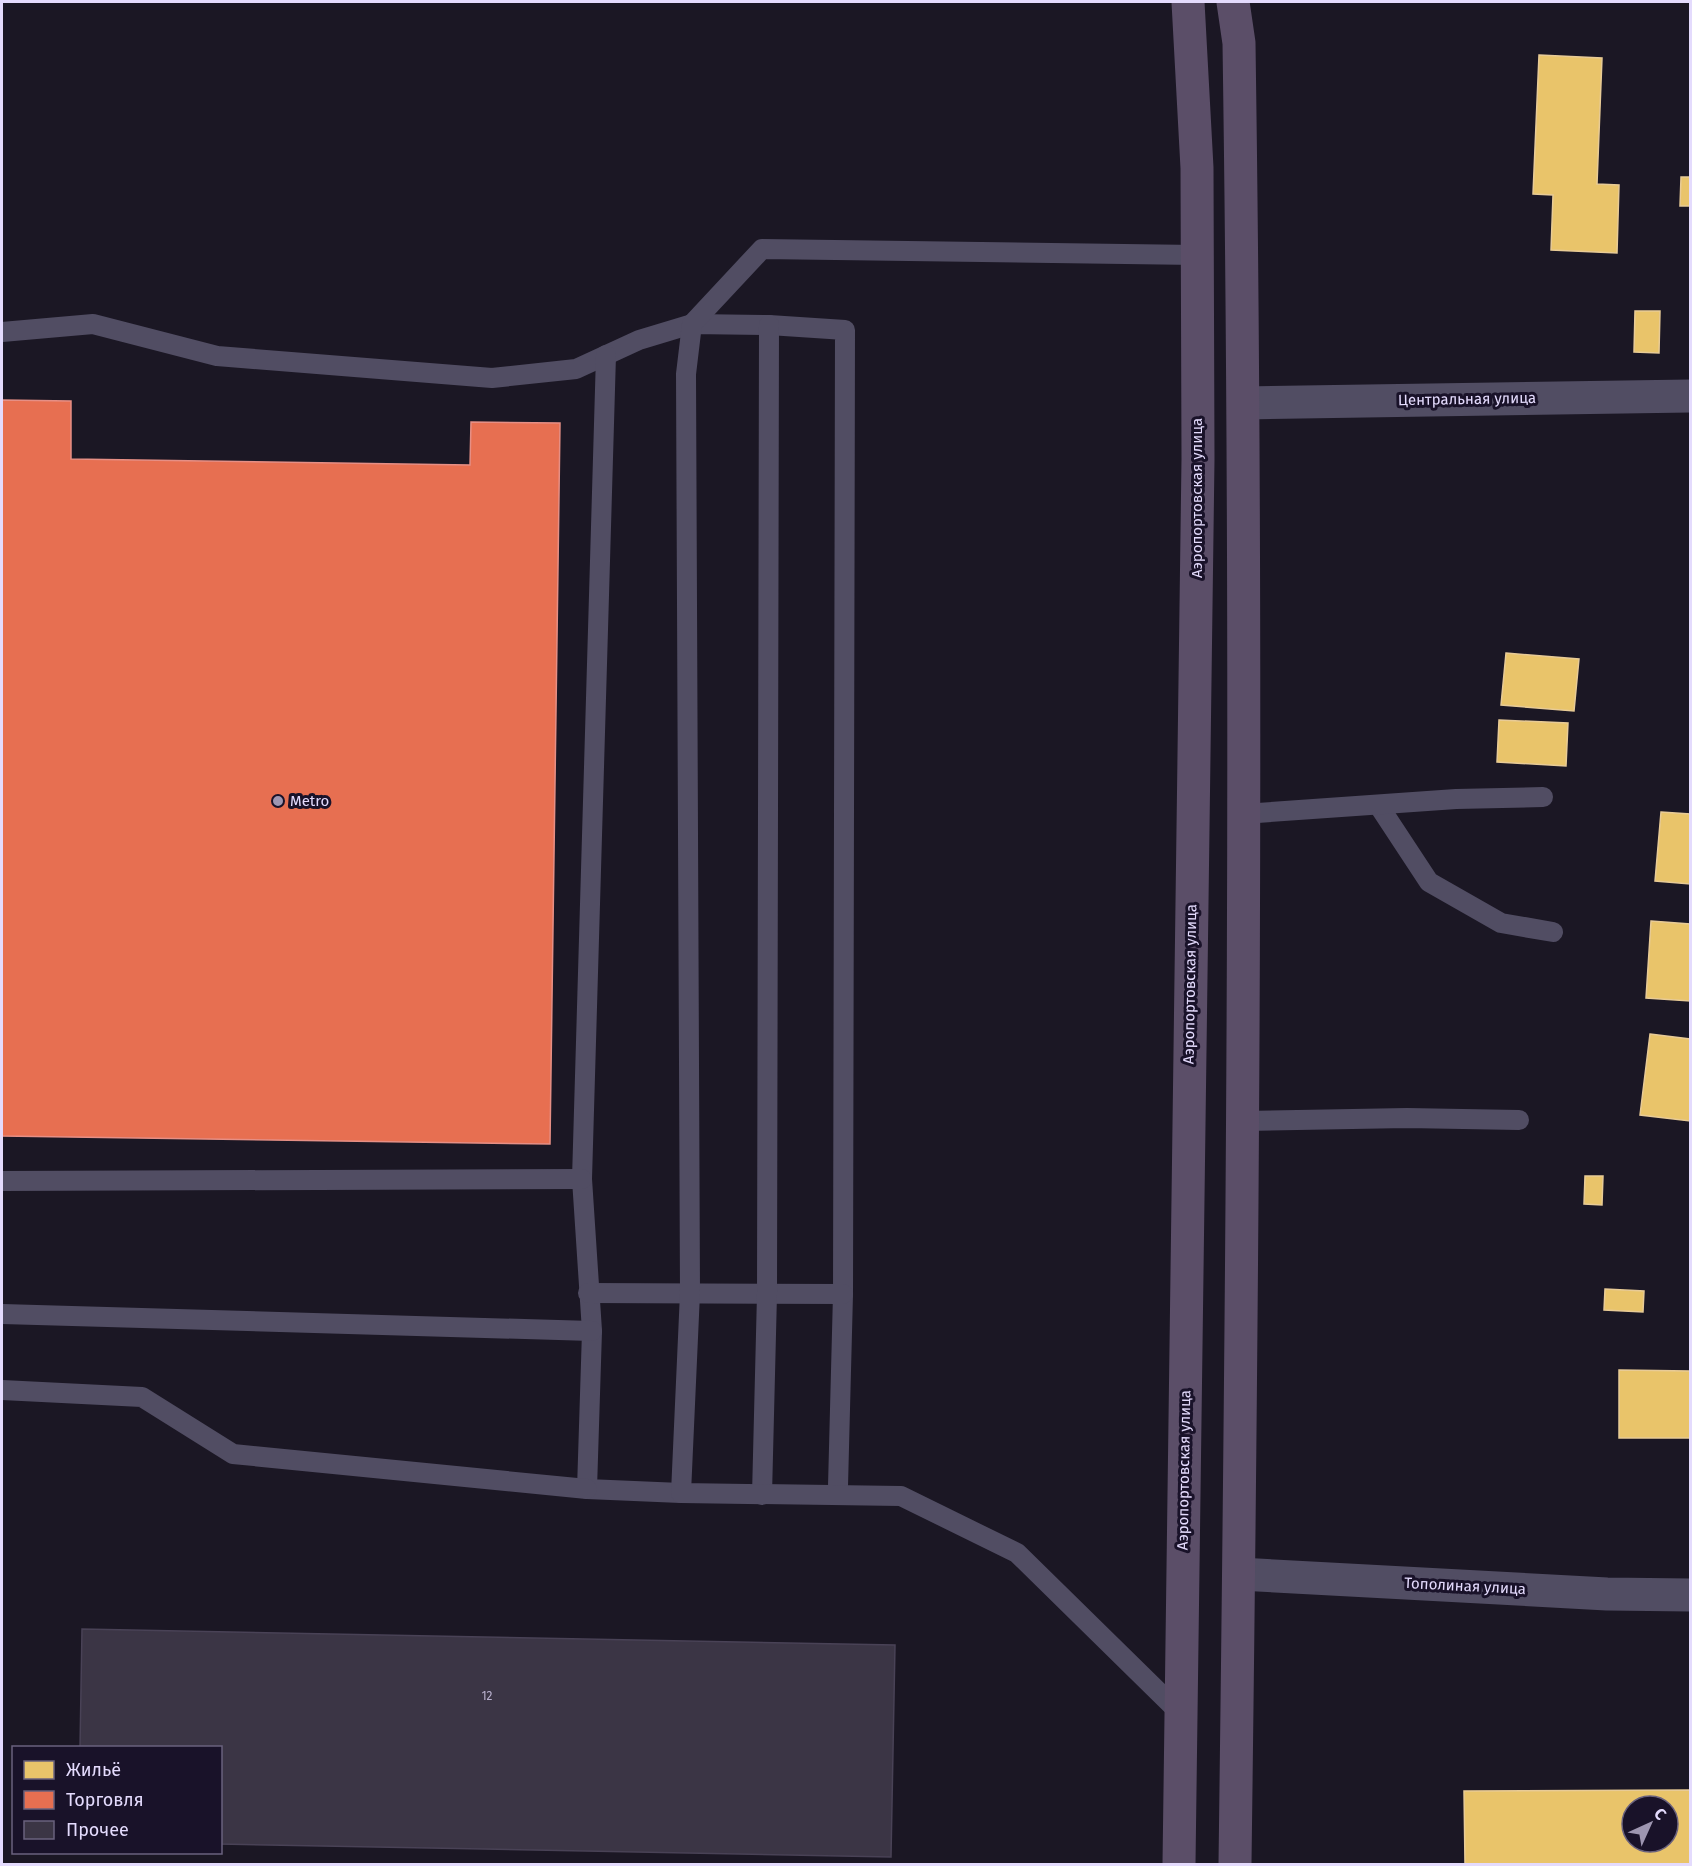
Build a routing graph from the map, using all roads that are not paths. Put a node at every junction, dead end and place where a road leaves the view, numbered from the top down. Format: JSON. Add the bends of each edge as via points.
{"nodes":[{"id":1,"x":1188,"y":2,"type":"edge"},
{"id":2,"x":1233,"y":2,"type":"edge"},
{"id":3,"x":1197,"y":255,"type":"junction"},
{"id":4,"x":692,"y":324,"type":"junction"},
{"id":5,"x":769,"y":325,"type":"junction"},
{"id":6,"x":2,"y":332,"type":"edge"},
{"id":7,"x":606,"y":355,"type":"junction"},
{"id":8,"x":1690,"y":396,"type":"edge"},
{"id":9,"x":1244,"y":403,"type":"junction"},
{"id":10,"x":1543,"y":797,"type":"dead end"},
{"id":11,"x":1379,"y":806,"type":"junction"},
{"id":12,"x":1243,"y":814,"type":"junction"},
{"id":13,"x":1553,"y":932,"type":"dead end"},
{"id":14,"x":1519,"y":1120,"type":"dead end"},
{"id":15,"x":1244,"y":1121,"type":"junction"},
{"id":16,"x":582,"y":1179,"type":"junction"},
{"id":17,"x":2,"y":1181,"type":"edge"},
{"id":18,"x":588,"y":1293,"type":"junction"},
{"id":19,"x":690,"y":1293,"type":"junction"},
{"id":20,"x":767,"y":1294,"type":"junction"},
{"id":21,"x":843,"y":1294,"type":"junction"},
{"id":22,"x":2,"y":1314,"type":"edge"},
{"id":23,"x":592,"y":1330,"type":"junction"},
{"id":24,"x":2,"y":1390,"type":"edge"},
{"id":25,"x":838,"y":1486,"type":"dead end"},
{"id":26,"x":587,"y":1489,"type":"junction"},
{"id":27,"x":681,"y":1493,"type":"junction"},
{"id":28,"x":762,"y":1495,"type":"junction"},
{"id":29,"x":1239,"y":1574,"type":"junction"},
{"id":30,"x":1690,"y":1595,"type":"edge"},
{"id":31,"x":1180,"y":1713,"type":"junction"},
{"id":32,"x":1179,"y":1864,"type":"edge"},
{"id":33,"x":1235,"y":1864,"type":"edge"}],
"edges":[{"from":1,"to":3,"type":"main road","name":"Аэропортовская улица","via":[[1197,168]]},
{"from":2,"to":9,"type":"main road","via":[[1239,43]]},
{"from":3,"to":4,"type":"lane","via":[[762,249]]},
{"from":3,"to":31,"type":"main road","name":"Аэропортовская улица","via":[[1198,459]]},
{"from":4,"to":5,"type":"lane"},
{"from":4,"to":7,"type":"lane"},
{"from":4,"to":19,"type":"lane","via":[[686,374]]},
{"from":5,"to":20,"type":"lane"},
{"from":5,"to":21,"type":"lane","via":[[845,330]]},
{"from":6,"to":7,"type":"lane","via":[[93,324],[217,356],[492,378],[576,369]]},
{"from":7,"to":16,"type":"lane"},
{"from":8,"to":9,"type":"street","name":"Центральная улица"},
{"from":9,"to":12,"type":"main road"},
{"from":10,"to":11,"type":"lane"},
{"from":11,"to":12,"type":"lane"},
{"from":11,"to":13,"type":"lane","via":[[1430,882],[1501,923]]},
{"from":12,"to":15,"type":"main road"},
{"from":14,"to":15,"type":"lane"},
{"from":15,"to":29,"type":"main road"},
{"from":16,"to":17,"type":"lane"},
{"from":16,"to":18,"type":"lane"},
{"from":18,"to":19,"type":"lane"},
{"from":18,"to":23,"type":"lane"},
{"from":19,"to":20,"type":"lane"},
{"from":19,"to":27,"type":"lane"},
{"from":20,"to":21,"type":"lane"},
{"from":20,"to":28,"type":"lane"},
{"from":21,"to":25,"type":"lane"},
{"from":22,"to":23,"type":"lane"},
{"from":23,"to":26,"type":"lane"},
{"from":24,"to":26,"type":"lane","via":[[142,1397],[233,1454]]},
{"from":26,"to":27,"type":"lane"},
{"from":27,"to":28,"type":"lane"},
{"from":28,"to":31,"type":"lane","via":[[901,1496],[1017,1553]]},
{"from":29,"to":30,"type":"street","name":"Тополиная улица"},
{"from":29,"to":33,"type":"main road"},
{"from":31,"to":32,"type":"main road","name":"Аэропортовская улица"}]}
